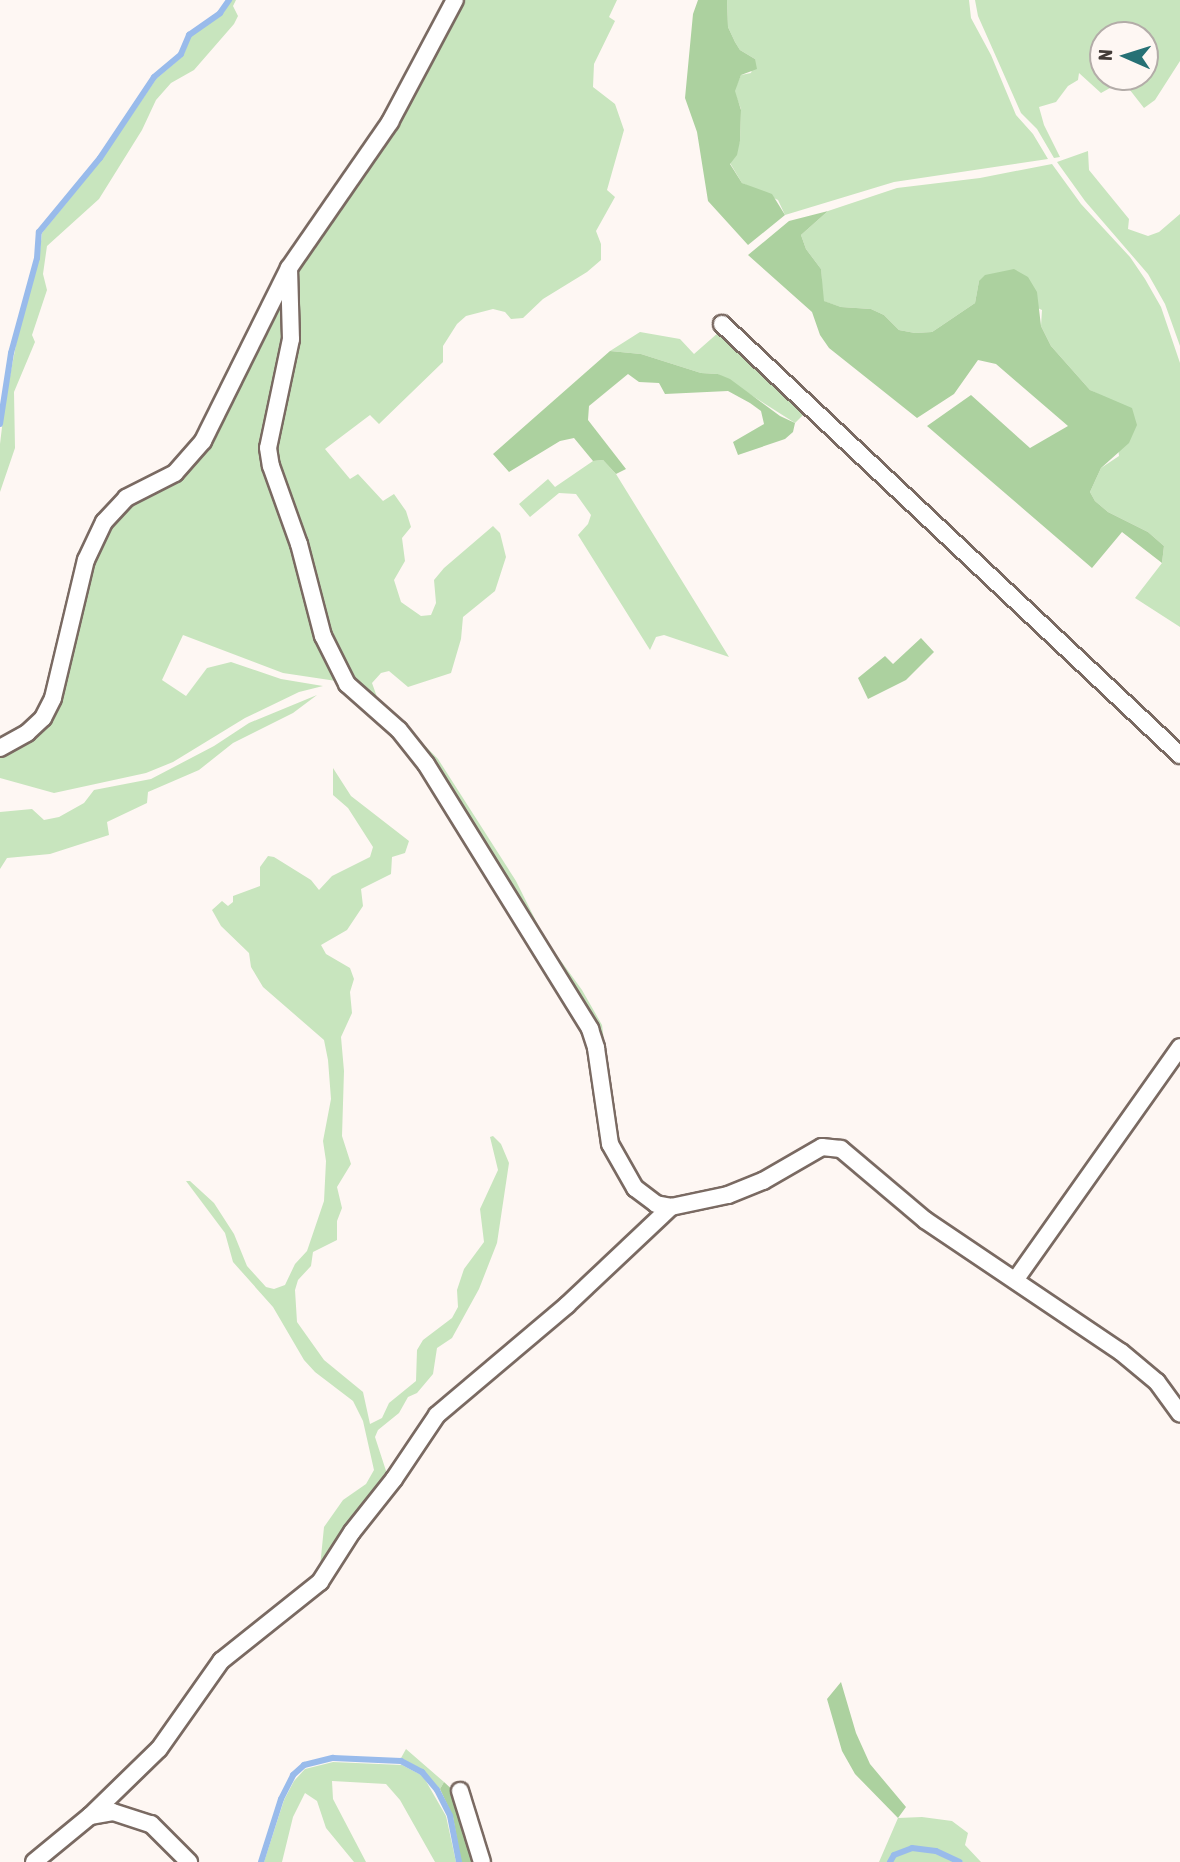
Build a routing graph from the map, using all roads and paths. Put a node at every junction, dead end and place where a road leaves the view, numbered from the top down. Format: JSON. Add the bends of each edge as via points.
{"nodes":[{"id":1,"x":455,"y":0,"type":"edge"},
{"id":2,"x":289,"y":268,"type":"junction"},
{"id":3,"x":722,"y":324,"type":"dead end"},
{"id":4,"x":0,"y":748,"type":"edge"},
{"id":5,"x":1180,"y":755,"type":"edge"},
{"id":6,"x":1180,"y":1047,"type":"edge"},
{"id":7,"x":671,"y":1207,"type":"junction"},
{"id":8,"x":1016,"y":1279,"type":"junction"},
{"id":9,"x":1180,"y":1414,"type":"edge"},
{"id":10,"x":460,"y":1791,"type":"dead end"},
{"id":11,"x":90,"y":1816,"type":"junction"},
{"id":12,"x":34,"y":1862,"type":"edge"},
{"id":13,"x":189,"y":1862,"type":"edge"},
{"id":14,"x":482,"y":1862,"type":"edge"}],
"edges":[{"from":1,"to":2,"type":"street","via":[[390,122]]},
{"from":2,"to":4,"type":"street","via":[[203,441],[175,473],[126,498],[104,522],[86,560],[53,698],[43,718]]},
{"from":2,"to":7,"type":"street","via":[[291,338],[268,447],[323,636],[347,684],[412,744],[483,853],[590,1029],[617,1161],[645,1198]]},
{"from":3,"to":5,"type":"street"},
{"from":6,"to":8,"type":"street"},
{"from":7,"to":8,"type":"street","via":[[728,1195],[831,1145],[851,1156],[925,1220]]},
{"from":7,"to":11,"type":"street","via":[[568,1305],[437,1415],[320,1582],[221,1661],[159,1749]]},
{"from":8,"to":9,"type":"street","via":[[1131,1360],[1169,1395]]},
{"from":10,"to":14,"type":"street"},
{"from":11,"to":12,"type":"street"},
{"from":11,"to":13,"type":"street","via":[[113,1812],[151,1824]]}]}
